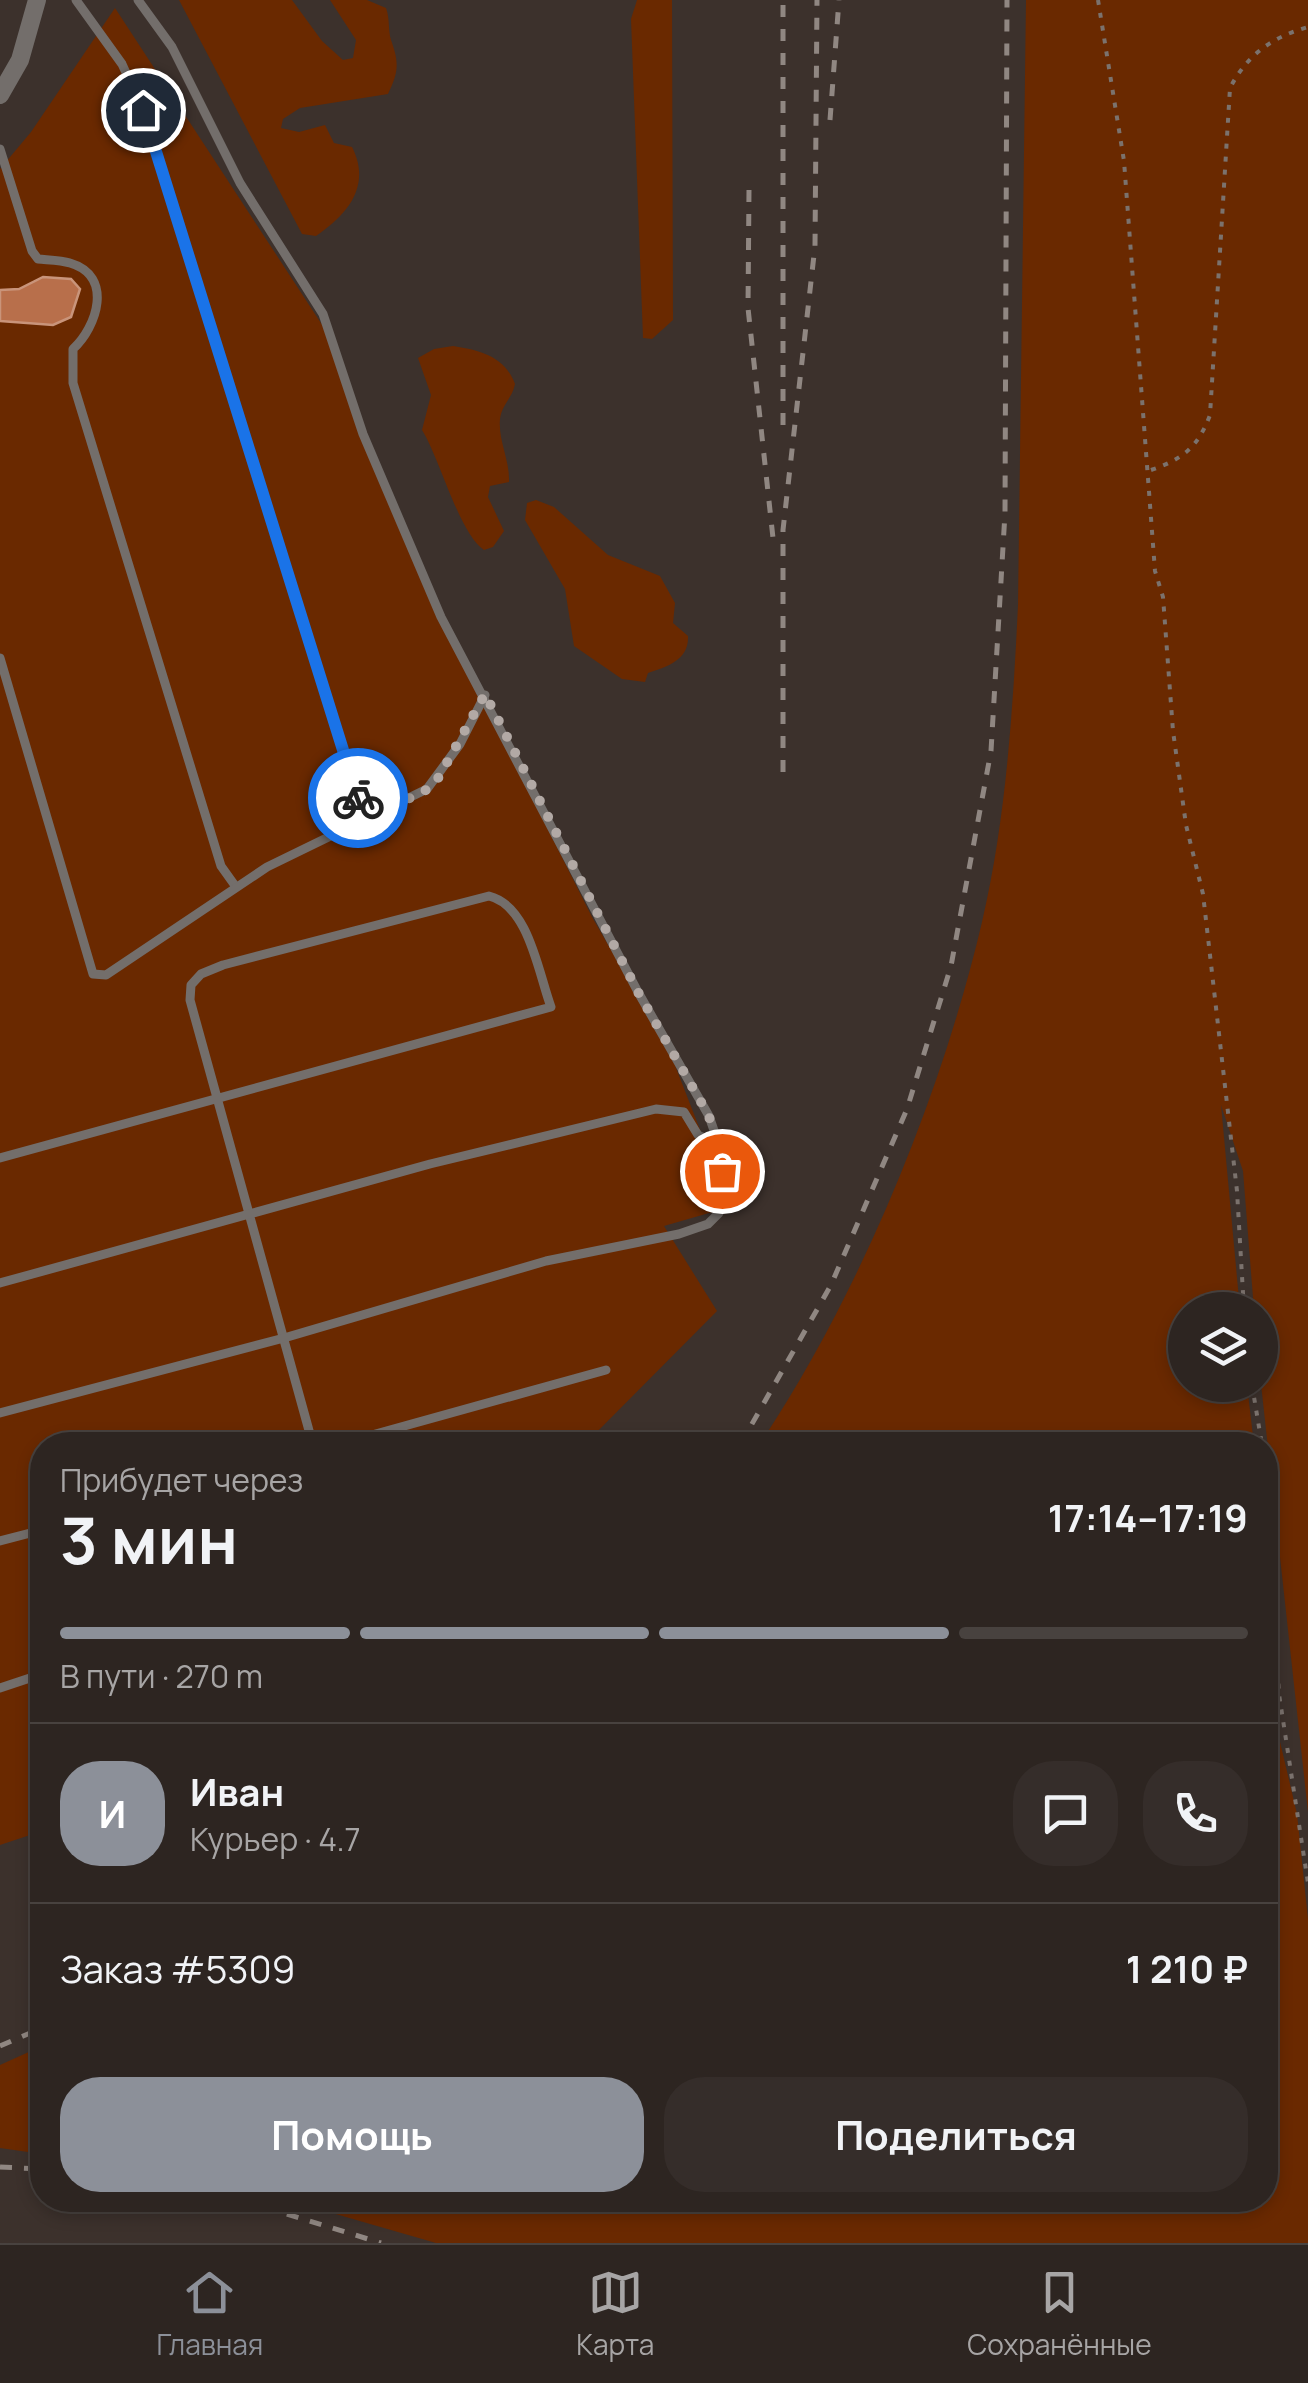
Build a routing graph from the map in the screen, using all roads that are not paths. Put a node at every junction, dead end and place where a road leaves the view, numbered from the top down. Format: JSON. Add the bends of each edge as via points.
{"nodes":[{"id":1,"x":37,"y":0,"type":"edge"},
{"id":2,"x":76,"y":0,"type":"edge"},
{"id":3,"x":138,"y":0,"type":"edge"},
{"id":4,"x":0,"y":95,"type":"edge"},
{"id":5,"x":0,"y":149,"type":"edge"},
{"id":6,"x":0,"y":658,"type":"edge"},
{"id":7,"x":485,"y":694,"type":"junction"},
{"id":8,"x":366,"y":820,"type":"junction"},
{"id":9,"x":236,"y":887,"type":"junction"},
{"id":10,"x":216,"y":1098,"type":"junction"},
{"id":11,"x":719,"y":1144,"type":"junction"},
{"id":12,"x":0,"y":1158,"type":"edge"},
{"id":13,"x":250,"y":1213,"type":"junction"},
{"id":14,"x":0,"y":1283,"type":"edge"},
{"id":15,"x":284,"y":1338,"type":"junction"},
{"id":16,"x":606,"y":1370,"type":"dead end"},
{"id":17,"x":0,"y":1412,"type":"edge"},
{"id":18,"x":310,"y":1432,"type":"edge"},
{"id":19,"x":383,"y":1432,"type":"edge"},
{"id":20,"x":30,"y":1533,"type":"edge"},
{"id":21,"x":0,"y":1541,"type":"edge"},
{"id":22,"x":30,"y":1678,"type":"edge"},
{"id":23,"x":0,"y":1688,"type":"edge"}],
"edges":[{"from":1,"to":4,"type":"street","via":[[20,60]]},
{"from":2,"to":8,"type":"lane","via":[[122,64],[143,110]]},
{"from":3,"to":7,"type":"lane","via":[[172,47],[240,183],[324,314],[392,504],[442,618]]},
{"from":5,"to":9,"type":"lane","via":[[38,259],[73,263],[92,278],[98,296],[96,317],[73,349],[73,383],[221,866]]},
{"from":6,"to":9,"type":"lane","via":[[93,974],[106,976]]},
{"from":7,"to":8,"type":"lane","via":[[428,789]]},
{"from":7,"to":11,"type":"lane"},
{"from":8,"to":9,"type":"lane"},
{"from":10,"to":10,"type":"lane","via":[[190,1000],[201,974],[490,896],[506,900],[518,916],[551,1008]]},
{"from":10,"to":12,"type":"lane"},
{"from":10,"to":13,"type":"lane"},
{"from":11,"to":13,"type":"lane","via":[[698,1135],[684,1112],[656,1108]]},
{"from":11,"to":15,"type":"lane","via":[[723,1192],[708,1224],[546,1261]]},
{"from":13,"to":14,"type":"lane"},
{"from":13,"to":15,"type":"lane"},
{"from":15,"to":17,"type":"lane"},
{"from":15,"to":18,"type":"lane"},
{"from":16,"to":19,"type":"lane"},
{"from":20,"to":21,"type":"lane"},
{"from":22,"to":23,"type":"lane"}]}
